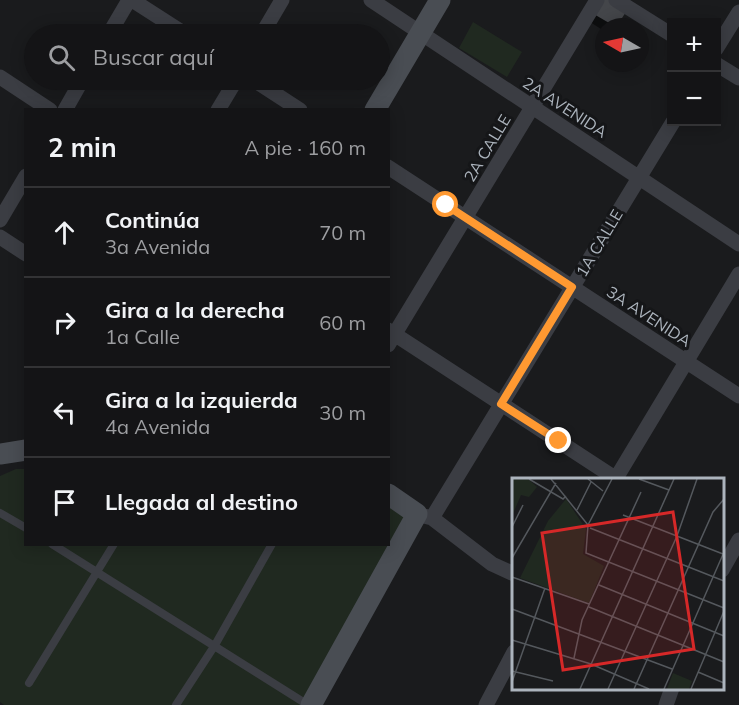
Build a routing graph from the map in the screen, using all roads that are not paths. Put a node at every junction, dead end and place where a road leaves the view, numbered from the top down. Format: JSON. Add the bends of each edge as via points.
{"nodes":[{"id":1,"x":131,"y":0,"type":"edge"},
{"id":2,"x":282,"y":0,"type":"edge"},
{"id":3,"x":371,"y":0,"type":"edge"},
{"id":4,"x":440,"y":0,"type":"edge"},
{"id":5,"x":597,"y":0,"type":"edge"},
{"id":6,"x":616,"y":0,"type":"edge"},
{"id":7,"x":739,"y":12,"type":"edge"},
{"id":8,"x":115,"y":24,"type":"edge"},
{"id":9,"x":169,"y":24,"type":"edge"},
{"id":10,"x":268,"y":24,"type":"edge"},
{"id":11,"x":667,"y":32,"type":"edge"},
{"id":12,"x":420,"y":33,"type":"junction"},
{"id":13,"x":721,"y":42,"type":"edge"},
{"id":14,"x":721,"y":67,"type":"edge"},
{"id":15,"x":0,"y":77,"type":"edge"},
{"id":16,"x":739,"y":78,"type":"edge"},
{"id":17,"x":390,"y":84,"type":"edge"},
{"id":18,"x":76,"y":90,"type":"edge"},
{"id":19,"x":230,"y":90,"type":"edge"},
{"id":20,"x":269,"y":90,"type":"edge"},
{"id":21,"x":387,"y":90,"type":"edge"},
{"id":22,"x":532,"y":107,"type":"junction"},
{"id":23,"x":47,"y":108,"type":"edge"},
{"id":24,"x":66,"y":108,"type":"edge"},
{"id":25,"x":219,"y":108,"type":"edge"},
{"id":26,"x":297,"y":108,"type":"edge"},
{"id":27,"x":376,"y":108,"type":"edge"},
{"id":28,"x":671,"y":126,"type":"edge"},
{"id":29,"x":390,"y":168,"type":"edge"},
{"id":30,"x":639,"y":177,"type":"junction"},
{"id":31,"x":24,"y":180,"type":"edge"},
{"id":32,"x":466,"y":218,"type":"junction"},
{"id":33,"x":0,"y":220,"type":"edge"},
{"id":34,"x":0,"y":237,"type":"edge"},
{"id":35,"x":739,"y":244,"type":"edge"},
{"id":36,"x":24,"y":253,"type":"edge"},
{"id":37,"x":739,"y":274,"type":"edge"},
{"id":38,"x":572,"y":287,"type":"junction"},
{"id":39,"x":391,"y":337,"type":"edge"},
{"id":40,"x":686,"y":362,"type":"junction"},
{"id":41,"x":739,"y":396,"type":"edge"},
{"id":42,"x":501,"y":404,"type":"junction"},
{"id":43,"x":613,"y":478,"type":"edge"},
{"id":44,"x":617,"y":478,"type":"edge"},
{"id":45,"x":390,"y":495,"type":"edge"},
{"id":46,"x":0,"y":513,"type":"edge"},
{"id":47,"x":424,"y":516,"type":"junction"},
{"id":48,"x":24,"y":527,"type":"edge"},
{"id":49,"x":55,"y":546,"type":"edge"},
{"id":50,"x":113,"y":546,"type":"edge"},
{"id":51,"x":271,"y":546,"type":"edge"},
{"id":52,"x":733,"y":550,"type":"edge"},
{"id":53,"x":724,"y":568,"type":"edge"},
{"id":54,"x":98,"y":573,"type":"junction"},
{"id":55,"x":512,"y":573,"type":"edge"},
{"id":56,"x":215,"y":645,"type":"junction"},
{"id":57,"x":512,"y":656,"type":"edge"},
{"id":58,"x":29,"y":683,"type":"dead end"},
{"id":59,"x":671,"y":690,"type":"edge"},
{"id":60,"x":176,"y":705,"type":"edge"},
{"id":61,"x":310,"y":705,"type":"edge"},
{"id":62,"x":486,"y":705,"type":"edge"},
{"id":63,"x":666,"y":705,"type":"edge"}],
"edges":[{"from":1,"to":8,"type":"street"},
{"from":1,"to":9,"type":"street"},
{"from":2,"to":10,"type":"street"},
{"from":3,"to":12,"type":"street","name":"2A AVENIDA"},
{"from":4,"to":12,"type":"street"},
{"from":5,"to":22,"type":"street","name":"2A CALLE"},
{"from":6,"to":11,"type":"street"},
{"from":7,"to":13,"type":"street"},
{"from":12,"to":17,"type":"street"},
{"from":12,"to":22,"type":"street","name":"2A AVENIDA"},
{"from":14,"to":16,"type":"street"},
{"from":15,"to":23,"type":"street"},
{"from":18,"to":24,"type":"street"},
{"from":19,"to":25,"type":"street"},
{"from":20,"to":26,"type":"street"},
{"from":21,"to":27,"type":"street"},
{"from":22,"to":30,"type":"street","name":"2A AVENIDA"},
{"from":22,"to":32,"type":"street","name":"2A CALLE"},
{"from":28,"to":30,"type":"street","name":"1A CALLE"},
{"from":29,"to":32,"type":"street","name":"3A AVENIDA"},
{"from":30,"to":35,"type":"street","name":"2A AVENIDA"},
{"from":30,"to":38,"type":"street","name":"1A CALLE"},
{"from":31,"to":33,"type":"street"},
{"from":32,"to":38,"type":"street","name":"3A AVENIDA"},
{"from":32,"to":39,"type":"street","name":"2A CALLE"},
{"from":34,"to":36,"type":"street"},
{"from":37,"to":40,"type":"street"},
{"from":38,"to":40,"type":"street","name":"3A AVENIDA"},
{"from":38,"to":42,"type":"street","name":"1A CALLE"},
{"from":39,"to":42,"type":"street"},
{"from":40,"to":41,"type":"street","name":"3A AVENIDA"},
{"from":40,"to":44,"type":"street"},
{"from":42,"to":43,"type":"street"},
{"from":42,"to":47,"type":"street","name":"1A CALLE"},
{"from":45,"to":47,"type":"street"},
{"from":46,"to":48,"type":"lane"},
{"from":47,"to":55,"type":"street","via":[[492,564]]},
{"from":47,"to":61,"type":"street","name":"1A CALLE"},
{"from":49,"to":54,"type":"lane"},
{"from":50,"to":54,"type":"lane"},
{"from":51,"to":56,"type":"lane"},
{"from":52,"to":53,"type":"street"},
{"from":54,"to":56,"type":"lane"},
{"from":54,"to":58,"type":"lane"},
{"from":56,"to":60,"type":"lane"},
{"from":56,"to":61,"type":"lane"},
{"from":57,"to":62,"type":"street"},
{"from":59,"to":63,"type":"street"}]}
